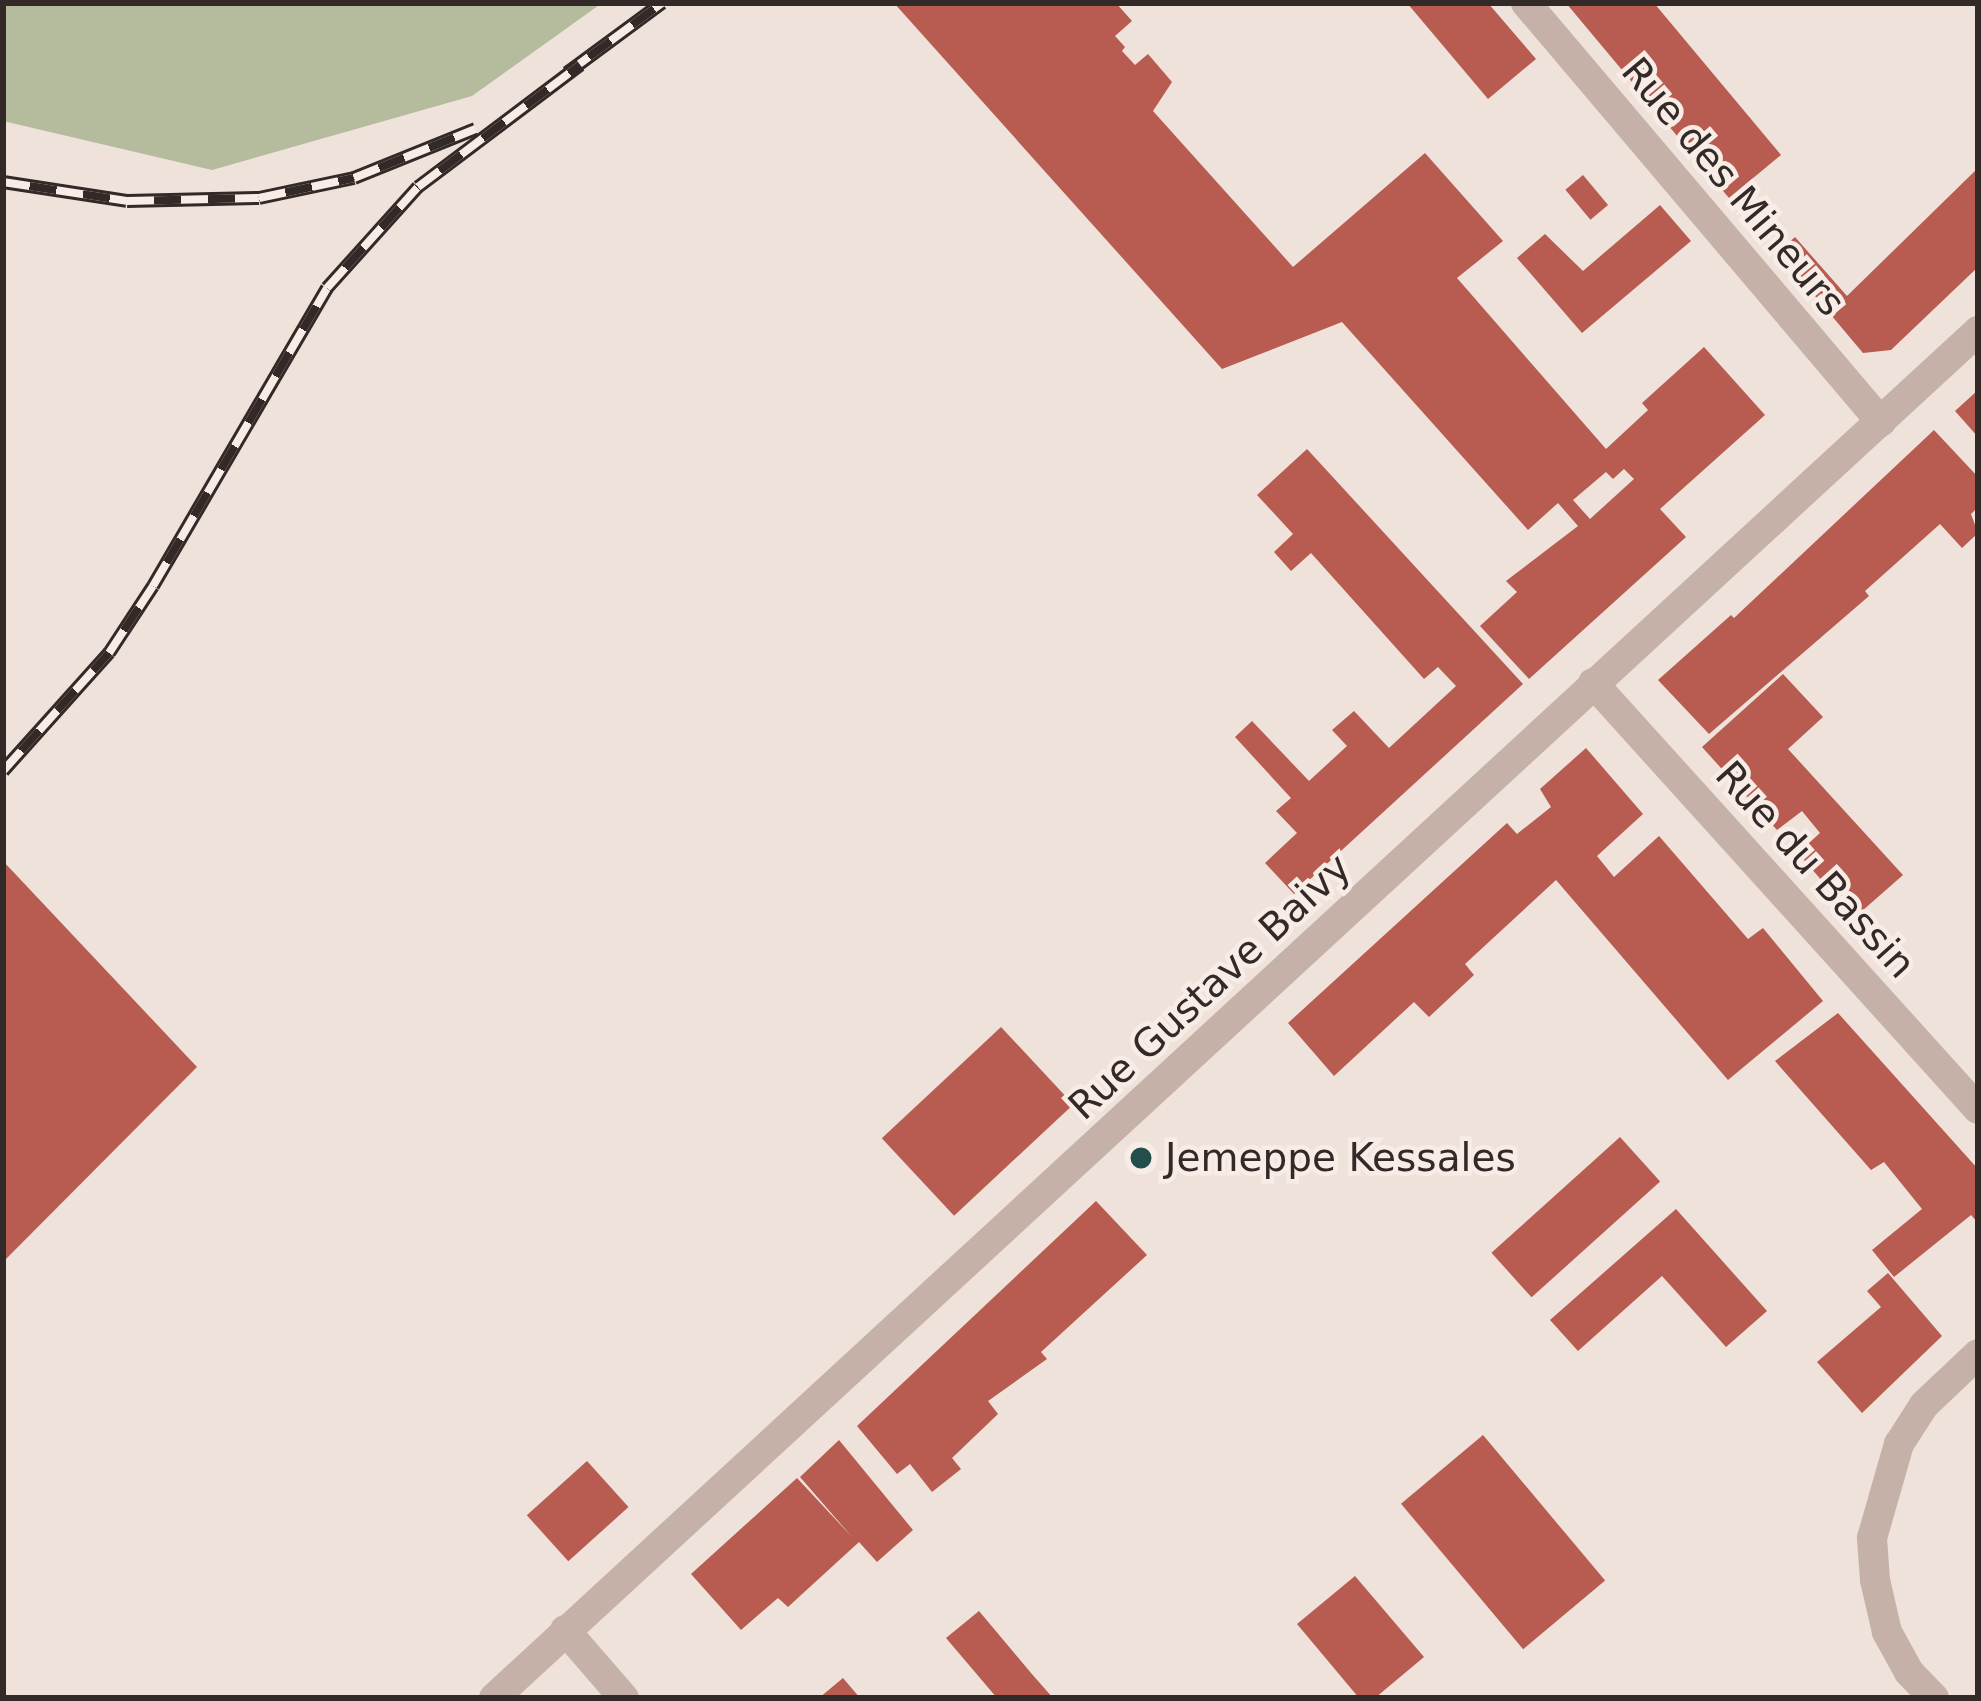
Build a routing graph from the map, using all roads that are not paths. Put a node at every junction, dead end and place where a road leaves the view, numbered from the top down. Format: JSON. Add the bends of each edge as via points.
{"nodes":[{"id":1,"x":1526,"y":3,"type":"edge"},
{"id":2,"x":1978,"y":331,"type":"edge"},
{"id":3,"x":1881,"y":422,"type":"junction"},
{"id":4,"x":1593,"y":683,"type":"junction"},
{"id":5,"x":1978,"y":1109,"type":"edge"},
{"id":6,"x":1978,"y":1354,"type":"edge"},
{"id":7,"x":565,"y":1630,"type":"junction"},
{"id":8,"x":494,"y":1698,"type":"edge"},
{"id":9,"x":624,"y":1698,"type":"edge"},
{"id":10,"x":1934,"y":1698,"type":"edge"}],
"edges":[{"from":1,"to":3,"type":"street","name":"Rue des Mineurs"},
{"from":2,"to":3,"type":"street","name":"Rue Gustave Baivy"},
{"from":3,"to":4,"type":"street","name":"Rue Gustave Baivy"},
{"from":4,"to":5,"type":"street","name":"Rue du Bassin"},
{"from":4,"to":7,"type":"street","name":"Rue Gustave Baivy"},
{"from":6,"to":10,"type":"street","via":[[1924,1405],[1899,1444],[1873,1538],[1887,1632]]},
{"from":7,"to":8,"type":"street","name":"Rue Gustave Baivy"},
{"from":7,"to":9,"type":"street"}]}
